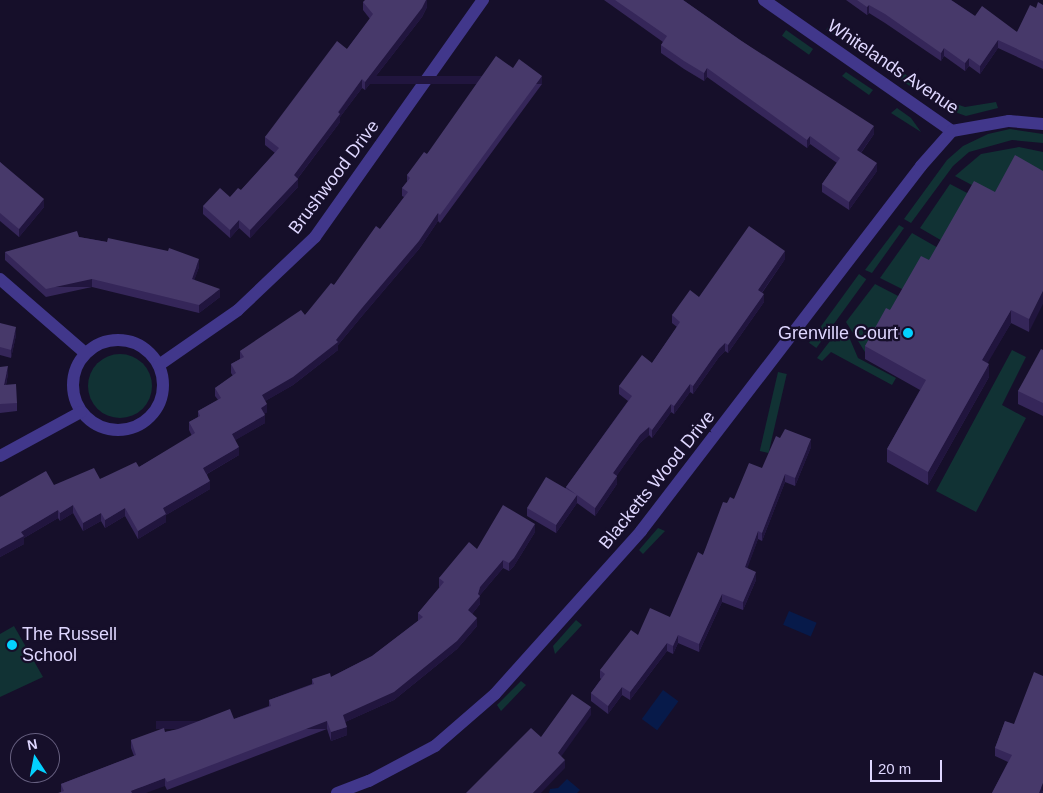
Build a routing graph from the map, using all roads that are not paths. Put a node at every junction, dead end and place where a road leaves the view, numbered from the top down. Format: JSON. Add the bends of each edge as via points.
{"nodes":[{"id":1,"x":483,"y":0,"type":"edge"},
{"id":2,"x":764,"y":0,"type":"edge"},
{"id":3,"x":1043,"y":124,"type":"edge"},
{"id":4,"x":952,"y":130,"type":"junction"},
{"id":5,"x":0,"y":280,"type":"edge"},
{"id":6,"x":85,"y":353,"type":"junction"},
{"id":7,"x":159,"y":365,"type":"junction"},
{"id":8,"x":81,"y":412,"type":"junction"},
{"id":9,"x":0,"y":456,"type":"edge"},
{"id":10,"x":337,"y":793,"type":"edge"}],
"edges":[{"from":1,"to":7,"type":"street","name":"Brushwood Drive","via":[[315,237],[238,310]]},
{"from":2,"to":4,"type":"street","name":"Whitelands Avenue"},
{"from":3,"to":4,"type":"street","name":"Whitelands Avenue","via":[[1009,121]]},
{"from":4,"to":10,"type":"street","name":"Blacketts Wood Drive","via":[[641,531],[496,694],[435,746],[369,781]]},
{"from":5,"to":6,"type":"street"},
{"from":6,"to":7,"type":"street","via":[[99,344],[127,341],[151,354]]},
{"from":6,"to":8,"type":"street","via":[[74,374],[72,387]]},
{"from":7,"to":8,"type":"street","via":[[164,379],[158,409],[135,428],[105,429],[92,423]]},
{"from":8,"to":9,"type":"street"}]}
